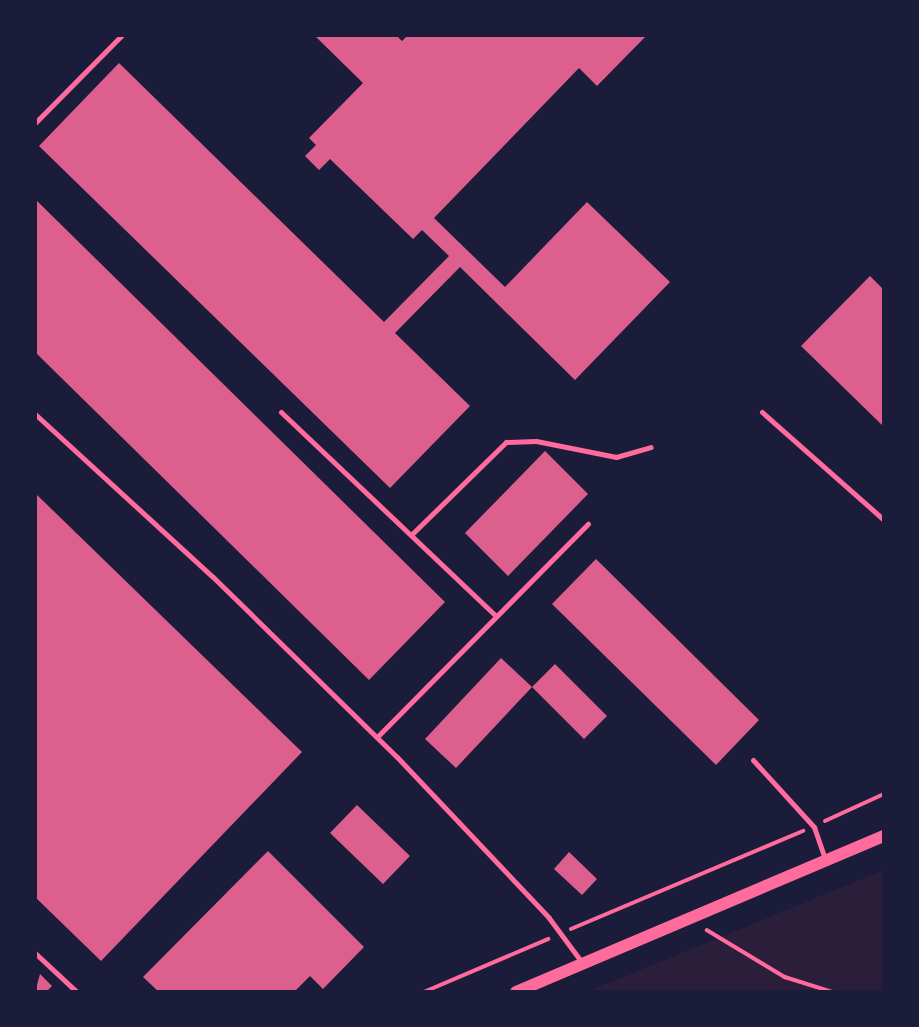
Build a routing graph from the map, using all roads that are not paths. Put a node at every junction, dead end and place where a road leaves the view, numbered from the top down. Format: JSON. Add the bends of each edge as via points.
{"nodes":[{"id":1,"x":122,"y":35,"type":"edge"},
{"id":2,"x":35,"y":123,"type":"edge"},
{"id":3,"x":281,"y":412,"type":"dead end"},
{"id":4,"x":762,"y":412,"type":"dead end"},
{"id":5,"x":35,"y":414,"type":"edge"},
{"id":6,"x":651,"y":447,"type":"dead end"},
{"id":7,"x":884,"y":520,"type":"edge"},
{"id":8,"x":588,"y":524,"type":"dead end"},
{"id":9,"x":411,"y":535,"type":"junction"},
{"id":10,"x":496,"y":616,"type":"junction"},
{"id":11,"x":377,"y":737,"type":"junction"},
{"id":12,"x":753,"y":760,"type":"dead end"},
{"id":13,"x":884,"y":836,"type":"edge"},
{"id":14,"x":826,"y":861,"type":"junction"},
{"id":15,"x":35,"y":953,"type":"edge"},
{"id":16,"x":583,"y":965,"type":"junction"},
{"id":17,"x":77,"y":992,"type":"edge"},
{"id":18,"x":516,"y":992,"type":"edge"}],
"edges":[{"from":1,"to":2,"type":"lane"},
{"from":3,"to":9,"type":"lane"},
{"from":4,"to":7,"type":"lane"},
{"from":5,"to":11,"type":"lane","via":[[213,577]]},
{"from":6,"to":9,"type":"lane","via":[[616,457],[536,441],[506,442]]},
{"from":8,"to":10,"type":"lane"},
{"from":9,"to":10,"type":"lane"},
{"from":10,"to":11,"type":"lane"},
{"from":11,"to":16,"type":"lane","via":[[561,933]]},
{"from":12,"to":14,"type":"lane","via":[[814,827]]},
{"from":13,"to":14,"type":"street"},
{"from":14,"to":16,"type":"street"},
{"from":15,"to":17,"type":"lane"},
{"from":16,"to":18,"type":"street"}]}
